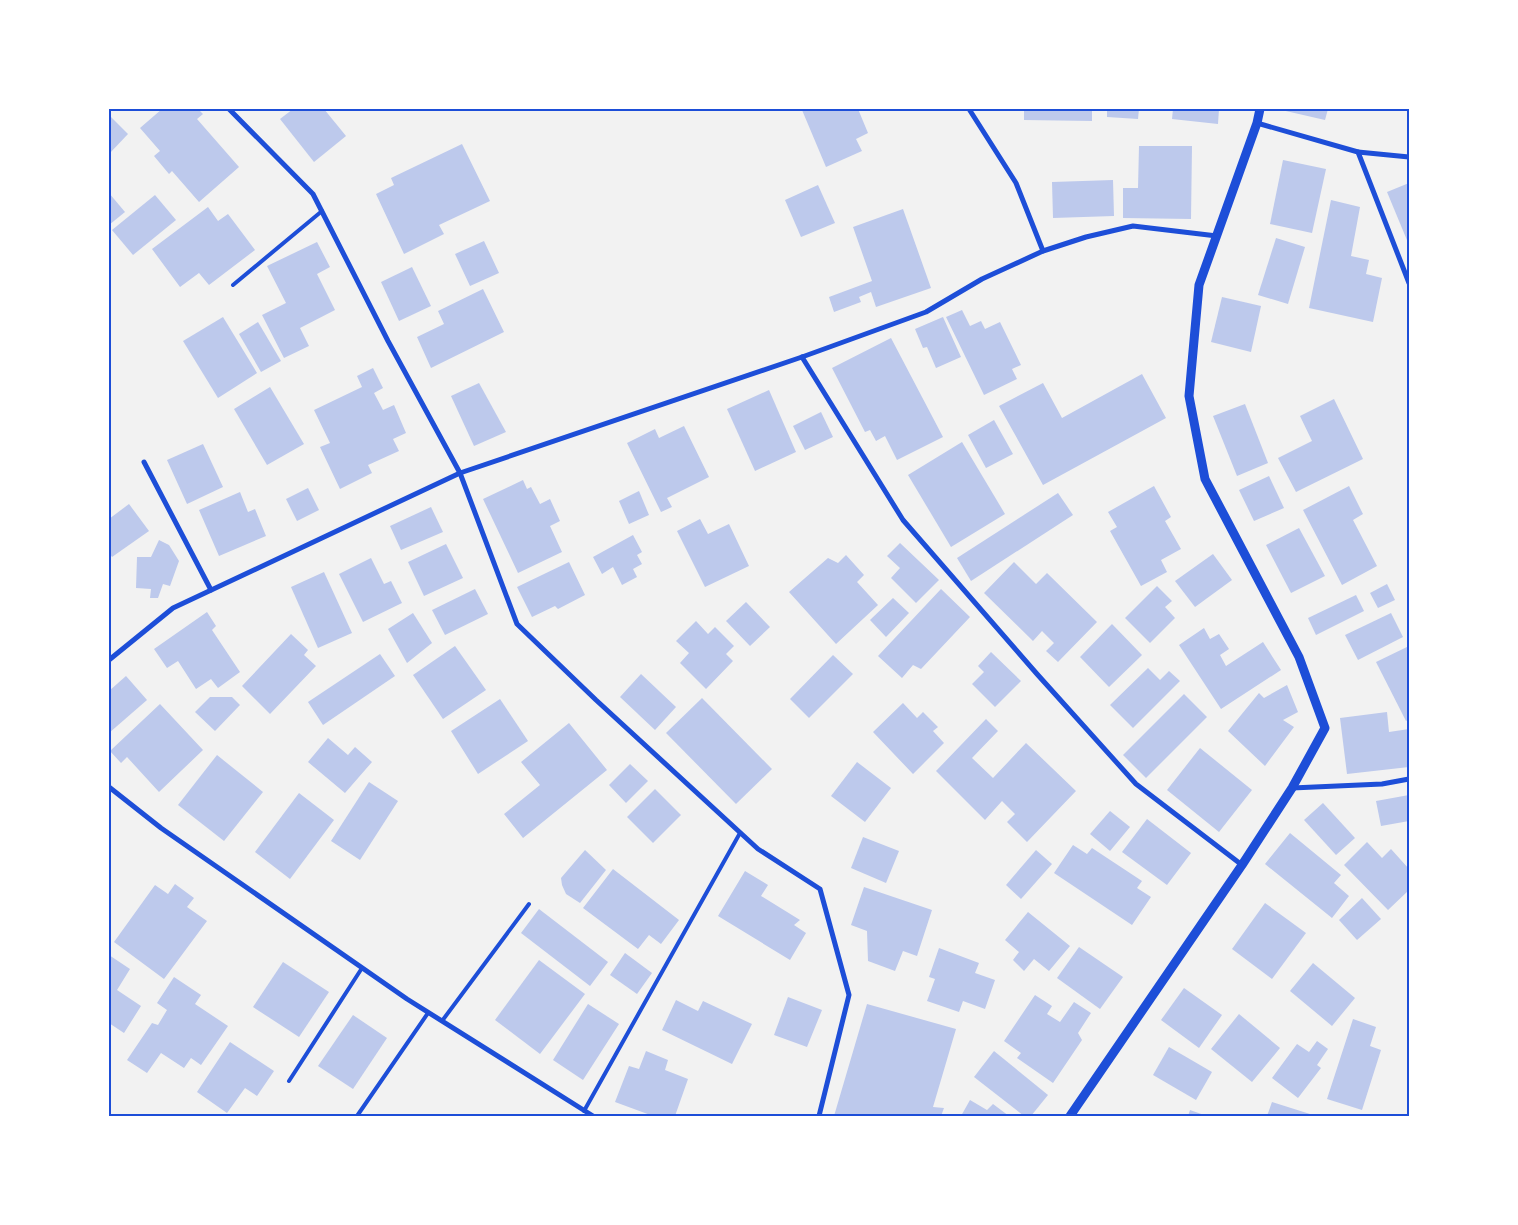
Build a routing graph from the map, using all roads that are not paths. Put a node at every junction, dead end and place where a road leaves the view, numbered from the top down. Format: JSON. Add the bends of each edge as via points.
{"nodes":[{"id":1,"x":229,"y":109,"type":"edge"},
{"id":2,"x":968,"y":109,"type":"edge"},
{"id":3,"x":1260,"y":109,"type":"edge"},
{"id":4,"x":1256,"y":124,"type":"junction"},
{"id":5,"x":1358,"y":152,"type":"junction"},
{"id":6,"x":1409,"y":157,"type":"edge"},
{"id":7,"x":322,"y":211,"type":"junction"},
{"id":8,"x":1218,"y":236,"type":"junction"},
{"id":9,"x":1042,"y":251,"type":"junction"},
{"id":10,"x":1409,"y":283,"type":"edge"},
{"id":11,"x":233,"y":285,"type":"dead end"},
{"id":12,"x":802,"y":357,"type":"junction"},
{"id":13,"x":144,"y":462,"type":"dead end"},
{"id":14,"x":460,"y":473,"type":"junction"},
{"id":15,"x":211,"y":590,"type":"junction"},
{"id":16,"x":109,"y":660,"type":"edge"},
{"id":17,"x":1409,"y":779,"type":"edge"},
{"id":18,"x":109,"y":787,"type":"edge"},
{"id":19,"x":1292,"y":788,"type":"junction"},
{"id":20,"x":740,"y":833,"type":"junction"},
{"id":21,"x":1242,"y":866,"type":"junction"},
{"id":22,"x":529,"y":904,"type":"dead end"},
{"id":23,"x":362,"y":968,"type":"junction"},
{"id":24,"x":428,"y":1012,"type":"junction"},
{"id":25,"x":442,"y":1021,"type":"junction"},
{"id":26,"x":289,"y":1080,"type":"dead end"},
{"id":27,"x":584,"y":1111,"type":"junction"},
{"id":28,"x":357,"y":1116,"type":"edge"},
{"id":29,"x":593,"y":1116,"type":"edge"},
{"id":30,"x":819,"y":1116,"type":"edge"},
{"id":31,"x":1070,"y":1116,"type":"edge"}],
"edges":[{"from":1,"to":7,"type":"street","via":[[313,194]]},
{"from":2,"to":9,"type":"street","via":[[1016,183]]},
{"from":3,"to":4,"type":"street"},
{"from":4,"to":5,"type":"street"},
{"from":4,"to":8,"type":"street"},
{"from":5,"to":6,"type":"street"},
{"from":5,"to":10,"type":"street"},
{"from":7,"to":11,"type":"lane"},
{"from":7,"to":14,"type":"street"},
{"from":8,"to":9,"type":"street","via":[[1133,226]]},
{"from":8,"to":19,"type":"street","via":[[1199,286],[1189,396],[1205,479],[1299,658],[1325,728]]},
{"from":9,"to":12,"type":"street","via":[[982,279],[926,312]]},
{"from":12,"to":14,"type":"street"},
{"from":12,"to":21,"type":"street","via":[[903,520],[1136,784]]},
{"from":13,"to":15,"type":"street"},
{"from":14,"to":15,"type":"street"},
{"from":14,"to":20,"type":"street","via":[[516,624]]},
{"from":15,"to":16,"type":"street","via":[[173,608]]},
{"from":17,"to":19,"type":"street","via":[[1382,784]]},
{"from":18,"to":23,"type":"street","via":[[161,828]]},
{"from":19,"to":21,"type":"street"},
{"from":20,"to":27,"type":"lane"},
{"from":20,"to":30,"type":"street","via":[[758,849],[820,889],[848,995]]},
{"from":21,"to":31,"type":"street"},
{"from":22,"to":25,"type":"lane"},
{"from":23,"to":24,"type":"street"},
{"from":23,"to":26,"type":"lane"},
{"from":24,"to":25,"type":"street"},
{"from":24,"to":28,"type":"lane"},
{"from":25,"to":27,"type":"street"},
{"from":27,"to":29,"type":"street"}]}
